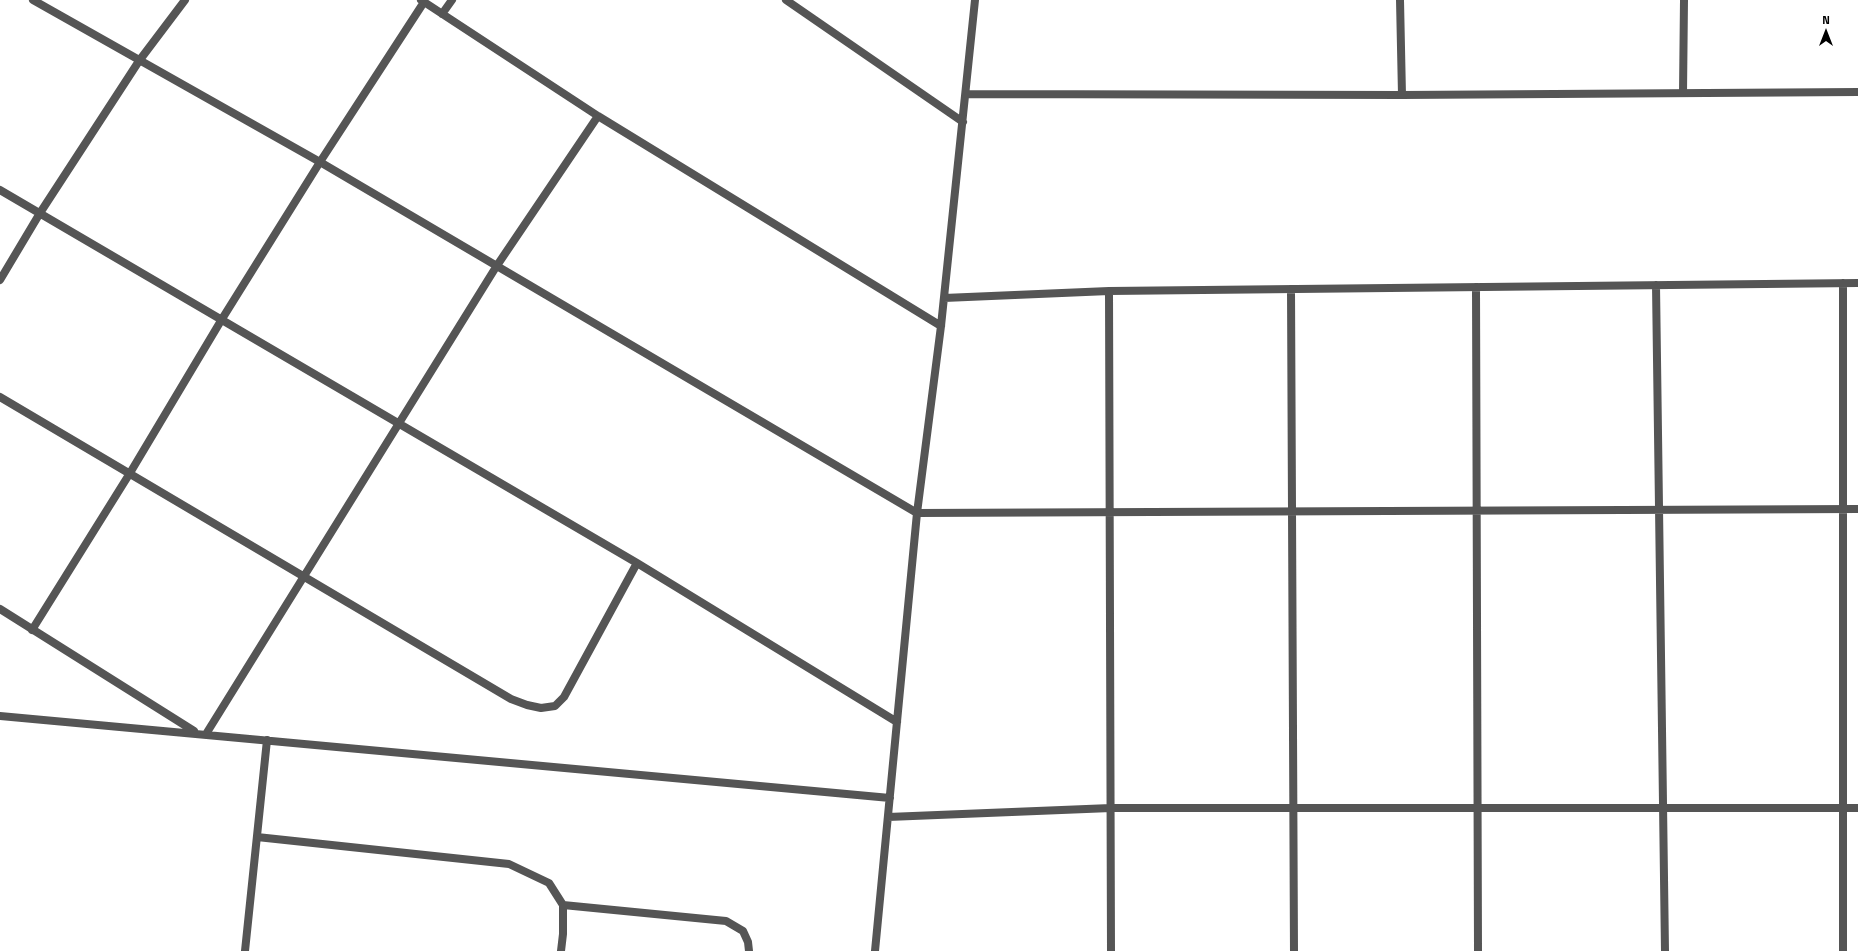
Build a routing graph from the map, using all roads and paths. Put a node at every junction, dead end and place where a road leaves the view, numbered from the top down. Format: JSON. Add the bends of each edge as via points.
{"nodes":[{"id":1,"x":33,"y":0,"type":"edge"},
{"id":2,"x":185,"y":0,"type":"edge"},
{"id":3,"x":452,"y":0,"type":"edge"},
{"id":4,"x":786,"y":0,"type":"edge"},
{"id":5,"x":975,"y":0,"type":"edge"},
{"id":6,"x":1400,"y":0,"type":"edge"},
{"id":7,"x":1684,"y":0,"type":"edge"},
{"id":8,"x":422,"y":1,"type":"edge"},
{"id":9,"x":442,"y":14,"type":"junction"},
{"id":10,"x":139,"y":61,"type":"junction"},
{"id":11,"x":1858,"y":92,"type":"edge"},
{"id":12,"x":1683,"y":93,"type":"junction"},
{"id":13,"x":966,"y":94,"type":"junction"},
{"id":14,"x":1402,"y":95,"type":"junction"},
{"id":15,"x":598,"y":116,"type":"junction"},
{"id":16,"x":963,"y":122,"type":"junction"},
{"id":17,"x":320,"y":162,"type":"junction"},
{"id":18,"x":0,"y":190,"type":"edge"},
{"id":19,"x":40,"y":213,"type":"junction"},
{"id":20,"x":496,"y":267,"type":"junction"},
{"id":21,"x":0,"y":280,"type":"edge"},
{"id":22,"x":1843,"y":283,"type":"junction"},
{"id":23,"x":1858,"y":283,"type":"edge"},
{"id":24,"x":1656,"y":285,"type":"junction"},
{"id":25,"x":1476,"y":287,"type":"junction"},
{"id":26,"x":1291,"y":289,"type":"junction"},
{"id":27,"x":1109,"y":291,"type":"junction"},
{"id":28,"x":944,"y":298,"type":"junction"},
{"id":29,"x":222,"y":319,"type":"junction"},
{"id":30,"x":941,"y":326,"type":"junction"},
{"id":31,"x":0,"y":397,"type":"edge"},
{"id":32,"x":399,"y":423,"type":"junction"},
{"id":33,"x":130,"y":473,"type":"junction"},
{"id":34,"x":1843,"y":509,"type":"junction"},
{"id":35,"x":1858,"y":509,"type":"edge"},
{"id":36,"x":1477,"y":510,"type":"junction"},
{"id":37,"x":1659,"y":510,"type":"junction"},
{"id":38,"x":1110,"y":512,"type":"junction"},
{"id":39,"x":1292,"y":512,"type":"junction"},
{"id":40,"x":917,"y":513,"type":"junction"},
{"id":41,"x":637,"y":563,"type":"junction"},
{"id":42,"x":304,"y":576,"type":"junction"},
{"id":43,"x":0,"y":609,"type":"edge"},
{"id":44,"x":32,"y":630,"type":"junction"},
{"id":45,"x":0,"y":716,"type":"edge"},
{"id":46,"x":898,"y":722,"type":"junction"},
{"id":47,"x":196,"y":733,"type":"junction"},
{"id":48,"x":206,"y":734,"type":"junction"},
{"id":49,"x":267,"y":740,"type":"junction"},
{"id":50,"x":890,"y":798,"type":"junction"},
{"id":51,"x":1111,"y":808,"type":"junction"},
{"id":52,"x":1294,"y":808,"type":"junction"},
{"id":53,"x":1478,"y":808,"type":"junction"},
{"id":54,"x":1664,"y":808,"type":"junction"},
{"id":55,"x":1843,"y":808,"type":"junction"},
{"id":56,"x":1858,"y":808,"type":"edge"},
{"id":57,"x":888,"y":817,"type":"junction"},
{"id":58,"x":257,"y":837,"type":"junction"},
{"id":59,"x":563,"y":905,"type":"junction"},
{"id":60,"x":245,"y":951,"type":"edge"},
{"id":61,"x":561,"y":951,"type":"edge"},
{"id":62,"x":749,"y":951,"type":"edge"},
{"id":63,"x":875,"y":951,"type":"edge"},
{"id":64,"x":1111,"y":951,"type":"edge"},
{"id":65,"x":1294,"y":951,"type":"edge"},
{"id":66,"x":1478,"y":951,"type":"edge"},
{"id":67,"x":1665,"y":951,"type":"edge"},
{"id":68,"x":1843,"y":951,"type":"edge"}],
"edges":[{"from":1,"to":10,"type":"street"},
{"from":2,"to":10,"type":"street"},
{"from":3,"to":9,"type":"street"},
{"from":4,"to":16,"type":"street"},
{"from":5,"to":13,"type":"street"},
{"from":6,"to":14,"type":"street"},
{"from":7,"to":12,"type":"street"},
{"from":8,"to":9,"type":"street"},
{"from":8,"to":17,"type":"street"},
{"from":9,"to":15,"type":"street"},
{"from":10,"to":17,"type":"street"},
{"from":10,"to":19,"type":"street"},
{"from":11,"to":12,"type":"street"},
{"from":12,"to":14,"type":"street"},
{"from":13,"to":14,"type":"street"},
{"from":13,"to":16,"type":"street"},
{"from":15,"to":20,"type":"street"},
{"from":15,"to":30,"type":"street"},
{"from":16,"to":28,"type":"street"},
{"from":17,"to":20,"type":"street"},
{"from":17,"to":29,"type":"street"},
{"from":18,"to":19,"type":"street"},
{"from":19,"to":21,"type":"street"},
{"from":19,"to":29,"type":"street"},
{"from":20,"to":32,"type":"street"},
{"from":20,"to":40,"type":"street"},
{"from":22,"to":23,"type":"street"},
{"from":22,"to":24,"type":"street"},
{"from":22,"to":34,"type":"street"},
{"from":24,"to":25,"type":"street"},
{"from":24,"to":37,"type":"street"},
{"from":25,"to":26,"type":"street"},
{"from":25,"to":36,"type":"street"},
{"from":26,"to":27,"type":"street"},
{"from":26,"to":39,"type":"street"},
{"from":27,"to":28,"type":"street"},
{"from":27,"to":38,"type":"street"},
{"from":28,"to":30,"type":"street"},
{"from":29,"to":32,"type":"street"},
{"from":29,"to":33,"type":"street"},
{"from":30,"to":40,"type":"street"},
{"from":31,"to":33,"type":"street"},
{"from":32,"to":41,"type":"street"},
{"from":32,"to":42,"type":"street"},
{"from":33,"to":42,"type":"street"},
{"from":33,"to":44,"type":"street"},
{"from":34,"to":35,"type":"street"},
{"from":34,"to":37,"type":"street"},
{"from":34,"to":55,"type":"street"},
{"from":36,"to":37,"type":"street"},
{"from":36,"to":39,"type":"street"},
{"from":36,"to":53,"type":"street"},
{"from":37,"to":54,"type":"street"},
{"from":38,"to":39,"type":"street"},
{"from":38,"to":40,"type":"street"},
{"from":38,"to":51,"type":"street"},
{"from":39,"to":52,"type":"street"},
{"from":40,"to":46,"type":"street"},
{"from":41,"to":42,"type":"street","via":[[564,697],[555,706],[541,708],[511,699]]},
{"from":41,"to":46,"type":"street"},
{"from":42,"to":48,"type":"street"},
{"from":43,"to":44,"type":"street"},
{"from":44,"to":47,"type":"street"},
{"from":45,"to":47,"type":"street"},
{"from":46,"to":50,"type":"street"},
{"from":47,"to":48,"type":"street"},
{"from":48,"to":49,"type":"street"},
{"from":49,"to":50,"type":"street"},
{"from":49,"to":58,"type":"street"},
{"from":50,"to":57,"type":"street"},
{"from":51,"to":52,"type":"street"},
{"from":51,"to":57,"type":"street"},
{"from":51,"to":64,"type":"street"},
{"from":52,"to":53,"type":"street"},
{"from":52,"to":65,"type":"street"},
{"from":53,"to":54,"type":"street"},
{"from":53,"to":66,"type":"street"},
{"from":54,"to":55,"type":"street"},
{"from":54,"to":67,"type":"street"},
{"from":55,"to":56,"type":"street"},
{"from":55,"to":68,"type":"street"},
{"from":57,"to":63,"type":"street"},
{"from":58,"to":59,"type":"street","via":[[509,864],[549,883]]},
{"from":58,"to":60,"type":"street"},
{"from":59,"to":61,"type":"street","via":[[564,934]]},
{"from":59,"to":62,"type":"street","via":[[726,921],[744,931]]}]}
